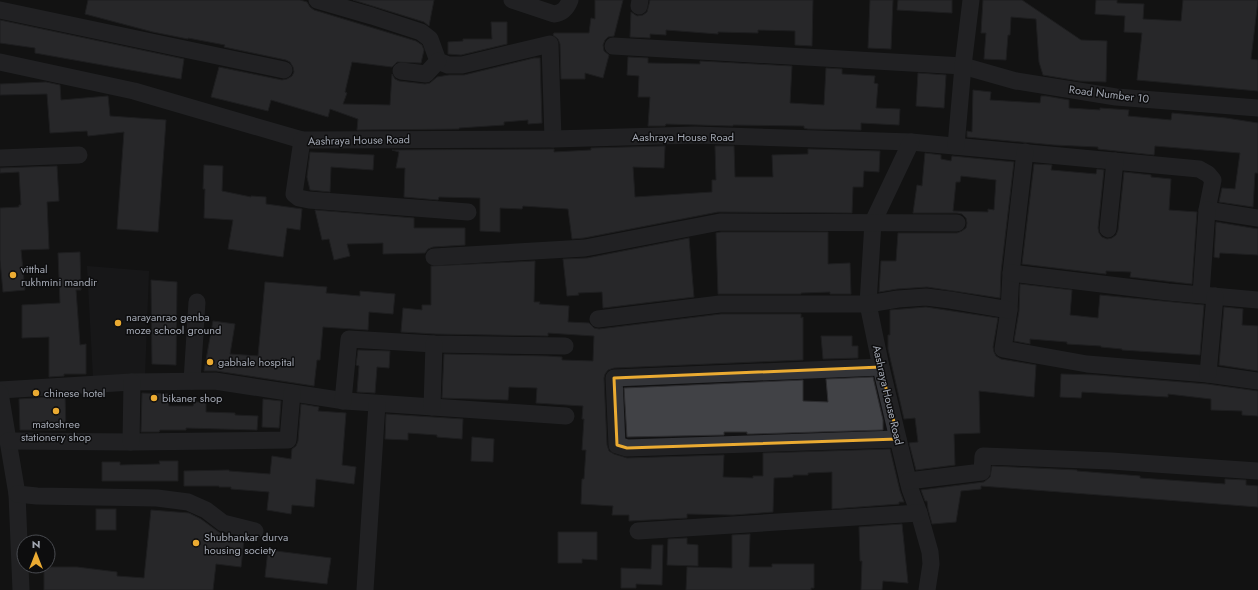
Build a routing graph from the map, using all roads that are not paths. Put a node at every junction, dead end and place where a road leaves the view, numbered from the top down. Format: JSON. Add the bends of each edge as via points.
{"nodes":[{"id":1,"x":317,"y":0,"type":"edge"},
{"id":2,"x":512,"y":0,"type":"edge"},
{"id":3,"x":570,"y":0,"type":"edge"},
{"id":4,"x":971,"y":0,"type":"edge"},
{"id":5,"x":0,"y":10,"type":"edge"},
{"id":6,"x":613,"y":46,"type":"dead end"},
{"id":7,"x":0,"y":62,"type":"edge"},
{"id":8,"x":438,"y":62,"type":"junction"},
{"id":9,"x":963,"y":66,"type":"junction"},
{"id":10,"x":284,"y":70,"type":"dead end"},
{"id":11,"x":401,"y":71,"type":"dead end"},
{"id":12,"x":1258,"y":108,"type":"edge"},
{"id":13,"x":302,"y":140,"type":"junction"},
{"id":14,"x":553,"y":140,"type":"junction"},
{"id":15,"x":911,"y":142,"type":"junction"},
{"id":16,"x":956,"y":146,"type":"junction"},
{"id":17,"x":1025,"y":152,"type":"junction"},
{"id":18,"x":79,"y":155,"type":"dead end"},
{"id":19,"x":0,"y":158,"type":"edge"},
{"id":20,"x":1115,"y":161,"type":"junction"},
{"id":21,"x":1207,"y":210,"type":"junction"},
{"id":22,"x":468,"y":212,"type":"dead end"},
{"id":23,"x":1258,"y":218,"type":"edge"},
{"id":24,"x":873,"y":222,"type":"junction"},
{"id":25,"x":957,"y":223,"type":"dead end"},
{"id":26,"x":1108,"y":229,"type":"dead end"},
{"id":27,"x":434,"y":257,"type":"dead end"},
{"id":28,"x":1011,"y":273,"type":"junction"},
{"id":29,"x":1208,"y":295,"type":"junction"},
{"id":30,"x":1258,"y":300,"type":"edge"},
{"id":31,"x":197,"y":302,"type":"dead end"},
{"id":32,"x":868,"y":304,"type":"junction"},
{"id":33,"x":1009,"y":310,"type":"junction"},
{"id":34,"x":598,"y":320,"type":"dead end"},
{"id":35,"x":434,"y":344,"type":"junction"},
{"id":36,"x":565,"y":346,"type":"dead end"},
{"id":37,"x":881,"y":368,"type":"junction"},
{"id":38,"x":1208,"y":374,"type":"junction"},
{"id":39,"x":192,"y":381,"type":"junction"},
{"id":40,"x":132,"y":382,"type":"junction"},
{"id":41,"x":1258,"y":382,"type":"edge"},
{"id":42,"x":0,"y":392,"type":"edge"},
{"id":43,"x":292,"y":393,"type":"junction"},
{"id":44,"x":343,"y":401,"type":"junction"},
{"id":45,"x":377,"y":404,"type":"junction"},
{"id":46,"x":432,"y":407,"type":"junction"},
{"id":47,"x":566,"y":416,"type":"dead end"},
{"id":48,"x":898,"y":439,"type":"junction"},
{"id":49,"x":8,"y":441,"type":"junction"},
{"id":50,"x":131,"y":442,"type":"junction"},
{"id":51,"x":1258,"y":471,"type":"edge"},
{"id":52,"x":908,"y":481,"type":"junction"},
{"id":53,"x":17,"y":494,"type":"junction"},
{"id":54,"x":919,"y":513,"type":"junction"},
{"id":55,"x":638,"y":530,"type":"dead end"},
{"id":56,"x":254,"y":531,"type":"dead end"},
{"id":57,"x":21,"y":590,"type":"edge"},
{"id":58,"x":365,"y":590,"type":"edge"},
{"id":59,"x":927,"y":590,"type":"edge"}],
"edges":[{"from":1,"to":8,"type":"street","via":[[421,32],[430,39]]},
{"from":2,"to":3,"type":"street","via":[[559,14],[565,10]]},
{"from":4,"to":9,"type":"street"},
{"from":5,"to":10,"type":"street"},
{"from":6,"to":9,"type":"street","name":"Road Number 10"},
{"from":7,"to":13,"type":"street","name":"Aashraya House Road","via":[[134,91]]},
{"from":8,"to":11,"type":"street","via":[[426,74]]},
{"from":8,"to":14,"type":"street","via":[[462,65],[550,44]]},
{"from":9,"to":12,"type":"street","name":"Road Number 10","via":[[1016,81],[1116,97]]},
{"from":9,"to":16,"type":"street"},
{"from":13,"to":14,"type":"street","name":"Aashraya House Road"},
{"from":13,"to":22,"type":"street","via":[[294,194],[299,198]]},
{"from":14,"to":15,"type":"street","name":"Aashraya House Road","via":[[695,135]]},
{"from":15,"to":16,"type":"street"},
{"from":15,"to":24,"type":"street","name":"Aashraya House Road"},
{"from":16,"to":17,"type":"street"},
{"from":17,"to":20,"type":"street"},
{"from":17,"to":28,"type":"street"},
{"from":18,"to":19,"type":"street"},
{"from":20,"to":21,"type":"street","via":[[1199,169],[1213,180]]},
{"from":20,"to":26,"type":"street"},
{"from":21,"to":23,"type":"street"},
{"from":21,"to":29,"type":"street"},
{"from":24,"to":25,"type":"street"},
{"from":24,"to":27,"type":"street","via":[[720,222],[585,248]]},
{"from":24,"to":32,"type":"street","name":"Aashraya House Road"},
{"from":28,"to":29,"type":"street"},
{"from":28,"to":33,"type":"street"},
{"from":29,"to":30,"type":"street"},
{"from":29,"to":38,"type":"street"},
{"from":31,"to":39,"type":"street"},
{"from":32,"to":33,"type":"street","via":[[898,298],[926,297]]},
{"from":32,"to":34,"type":"street","via":[[720,304]]},
{"from":32,"to":37,"type":"street","name":"Aashraya House Road"},
{"from":33,"to":38,"type":"street","via":[[1003,348],[1087,364]]},
{"from":35,"to":36,"type":"street"},
{"from":35,"to":44,"type":"street","via":[[349,339]]},
{"from":35,"to":46,"type":"street"},
{"from":37,"to":48,"type":"street","name":"Aashraya House Road"},
{"from":37,"to":48,"type":"street","via":[[614,378],[617,445],[627,448]]},
{"from":38,"to":41,"type":"street"},
{"from":39,"to":40,"type":"street"},
{"from":39,"to":43,"type":"street","via":[[215,381]]},
{"from":40,"to":42,"type":"street"},
{"from":40,"to":50,"type":"street"},
{"from":42,"to":49,"type":"street"},
{"from":43,"to":44,"type":"street"},
{"from":43,"to":50,"type":"street","via":[[288,440]]},
{"from":44,"to":45,"type":"street"},
{"from":45,"to":46,"type":"street"},
{"from":45,"to":58,"type":"street"},
{"from":46,"to":47,"type":"street"},
{"from":48,"to":52,"type":"street","name":"Aashraya House Road"},
{"from":49,"to":50,"type":"street"},
{"from":49,"to":53,"type":"street"},
{"from":51,"to":52,"type":"street","via":[[984,456],[982,472]]},
{"from":52,"to":54,"type":"street","name":"Aashraya House Road"},
{"from":53,"to":56,"type":"street","via":[[157,498],[188,502],[206,510],[222,523]]},
{"from":53,"to":57,"type":"street"},
{"from":54,"to":55,"type":"street"},
{"from":54,"to":59,"type":"street","name":"Aashraya House Road","via":[[930,552]]}]}
